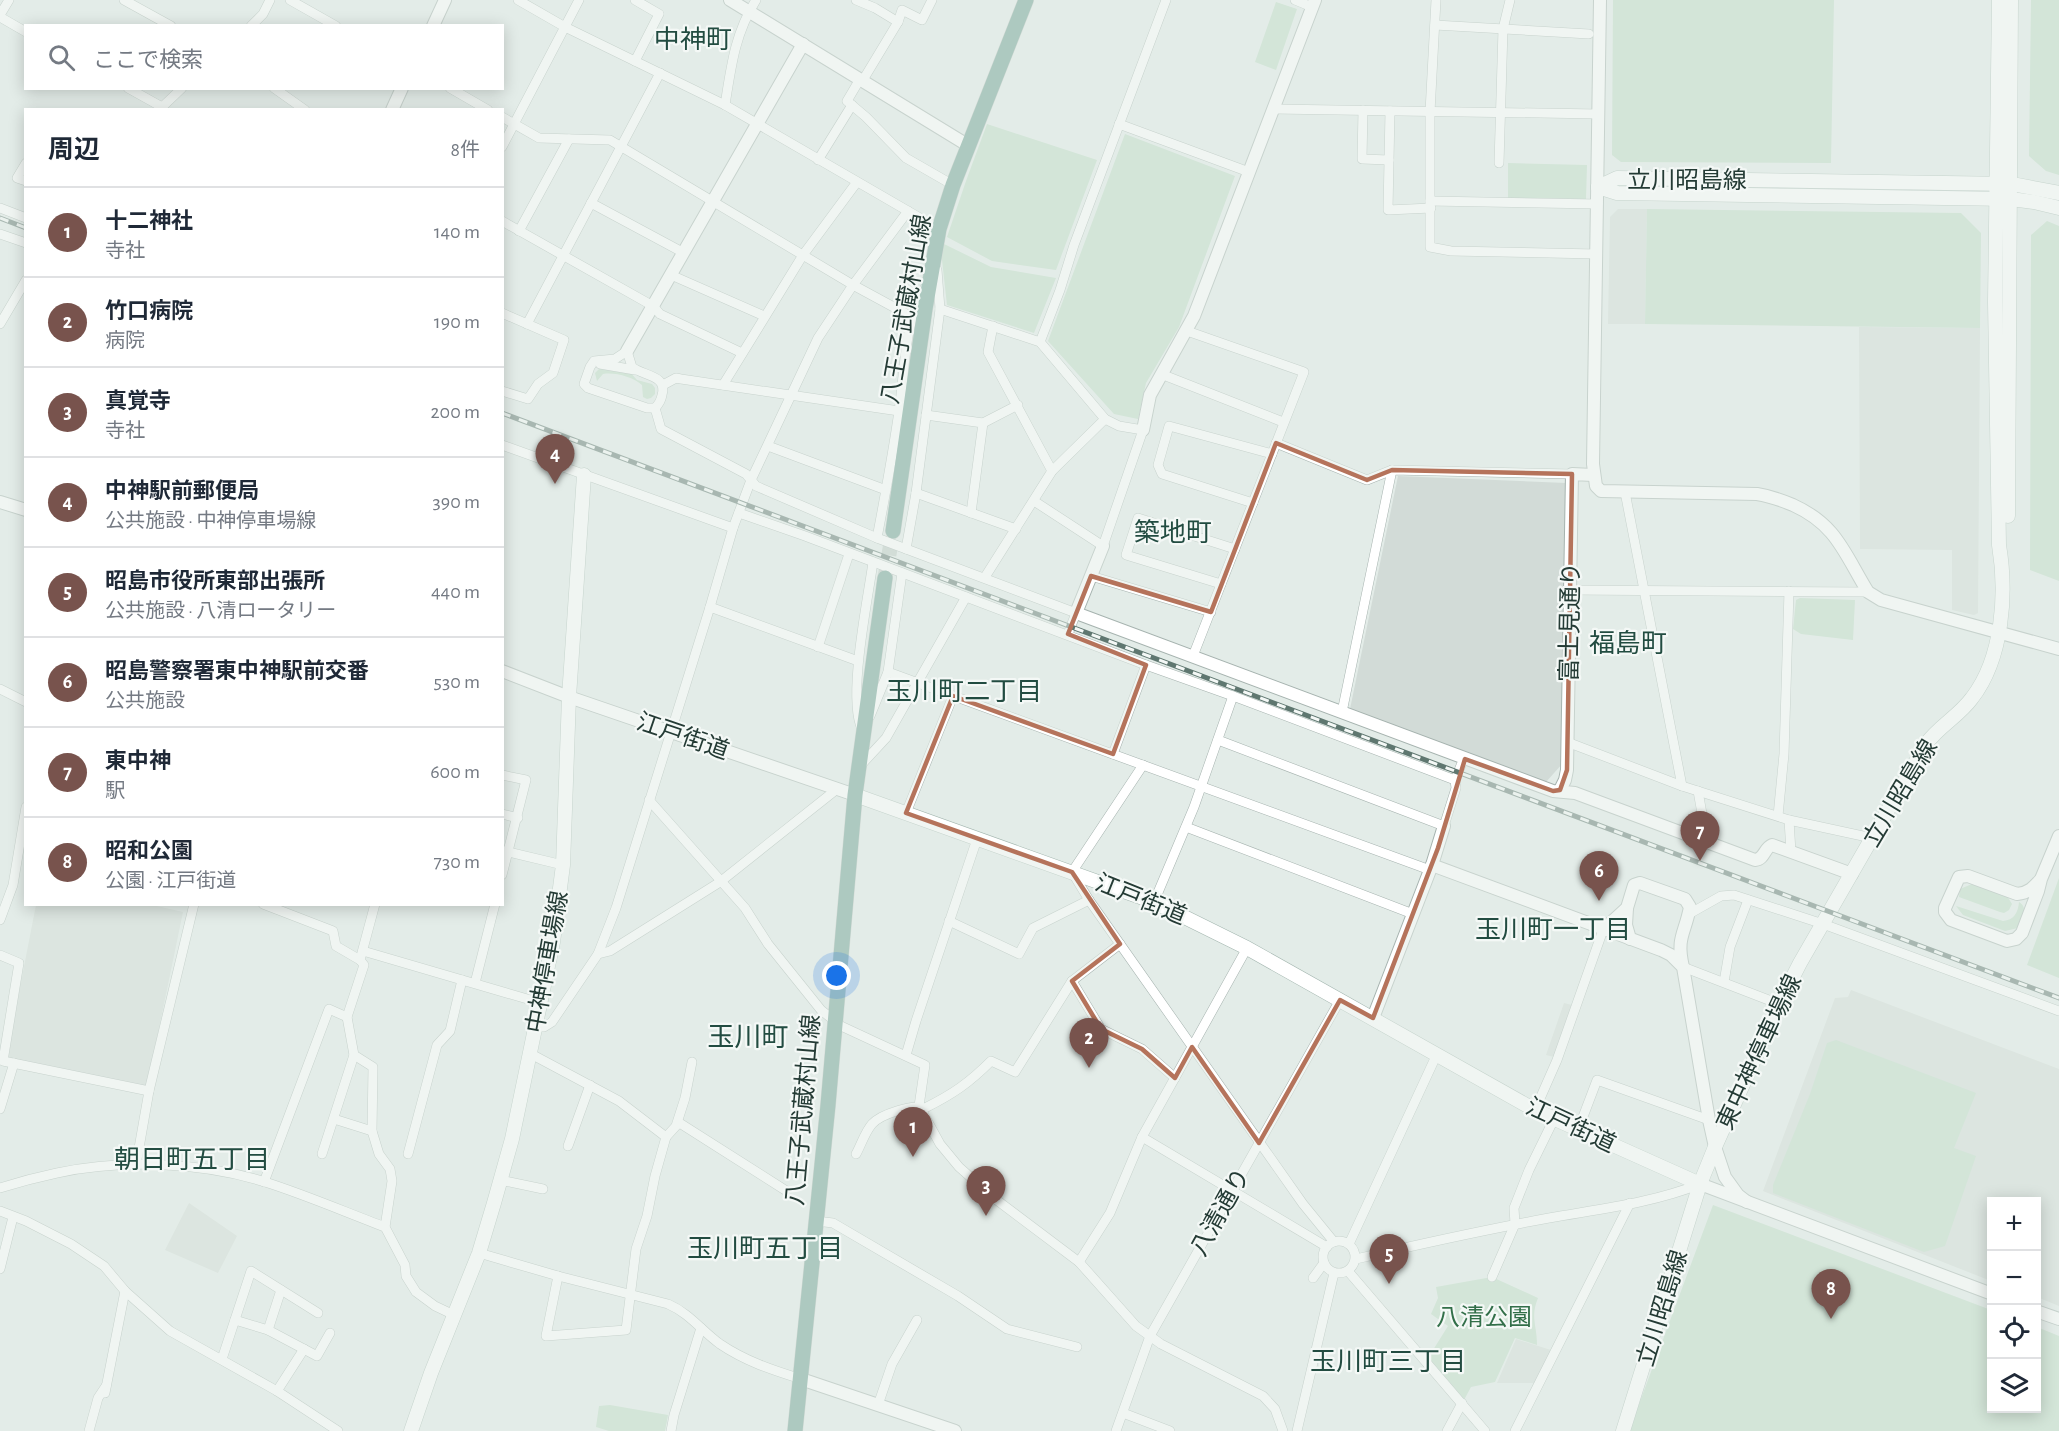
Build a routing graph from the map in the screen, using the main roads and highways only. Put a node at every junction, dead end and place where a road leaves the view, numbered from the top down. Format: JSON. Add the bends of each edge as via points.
{"nodes":[{"id":1,"x":1026,"y":0,"type":"edge"},
{"id":2,"x":1999,"y":0,"type":"edge"},
{"id":3,"x":2012,"y":0,"type":"edge"},
{"id":4,"x":1996,"y":184,"type":"junction"},
{"id":5,"x":2012,"y":184,"type":"junction"},
{"id":6,"x":2059,"y":193,"type":"edge"},
{"id":7,"x":1996,"y":199,"type":"junction"},
{"id":8,"x":2011,"y":200,"type":"junction"},
{"id":9,"x":2059,"y":208,"type":"edge"},
{"id":10,"x":584,"y":475,"type":"road end"},
{"id":11,"x":893,"y":531,"type":"tunnel mouth"},
{"id":12,"x":2002,"y":566,"type":"junction"},
{"id":13,"x":885,"y":578,"type":"tunnel mouth"},
{"id":14,"x":855,"y":795,"type":"junction"},
{"id":15,"x":1823,"y":924,"type":"joint"},
{"id":16,"x":1700,"y":1184,"type":"junction"},
{"id":17,"x":411,"y":1431,"type":"edge"},
{"id":18,"x":795,"y":1431,"type":"edge"},
{"id":19,"x":1623,"y":1431,"type":"edge"}],
"edges":[{"from":1,"to":11,"type":"main road","name":"八王子武蔵村山線","via":[[939,229]]},
{"from":2,"to":4,"type":"main road","name":"立川昭島線"},
{"from":3,"to":5,"type":"main road","name":"立川昭島線"},
{"from":4,"to":5,"type":"main road","name":"立川昭島線"},
{"from":4,"to":7,"type":"main road","name":"立川昭島線"},
{"from":4,"to":7,"type":"main road","name":"立川昭島線","via":[[1617,178],[1598,187],[1617,193]]},
{"from":5,"to":6,"type":"main road","name":"立川昭島線"},
{"from":5,"to":8,"type":"main road","name":"立川昭島線"},
{"from":7,"to":8,"type":"main road","name":"立川昭島線"},
{"from":7,"to":12,"type":"main road","name":"立川昭島線"},
{"from":8,"to":9,"type":"main road","name":"立川昭島線"},
{"from":8,"to":12,"type":"main road","name":"立川昭島線","via":[[2008,526]]},
{"from":10,"to":17,"type":"main road","name":"中神停車場線","via":[[569,697],[563,865],[553,942],[531,1054],[479,1253]]},
{"from":12,"to":15,"type":"main road","name":"立川昭島線","via":[[1998,632],[1992,658],[1974,696],[1926,744]]},
{"from":13,"to":14,"type":"main road","name":"八王子武蔵村山線"},
{"from":14,"to":16,"type":"main road","name":"江戸街道","via":[[1154,902],[1247,948],[1535,1110]]},
{"from":14,"to":18,"type":"main road","name":"八王子武蔵村山線"},
{"from":15,"to":16,"type":"main road","name":"東中神停車場線","via":[[1779,1004]]},
{"from":16,"to":19,"type":"main road","name":"立川昭島線"}]}
